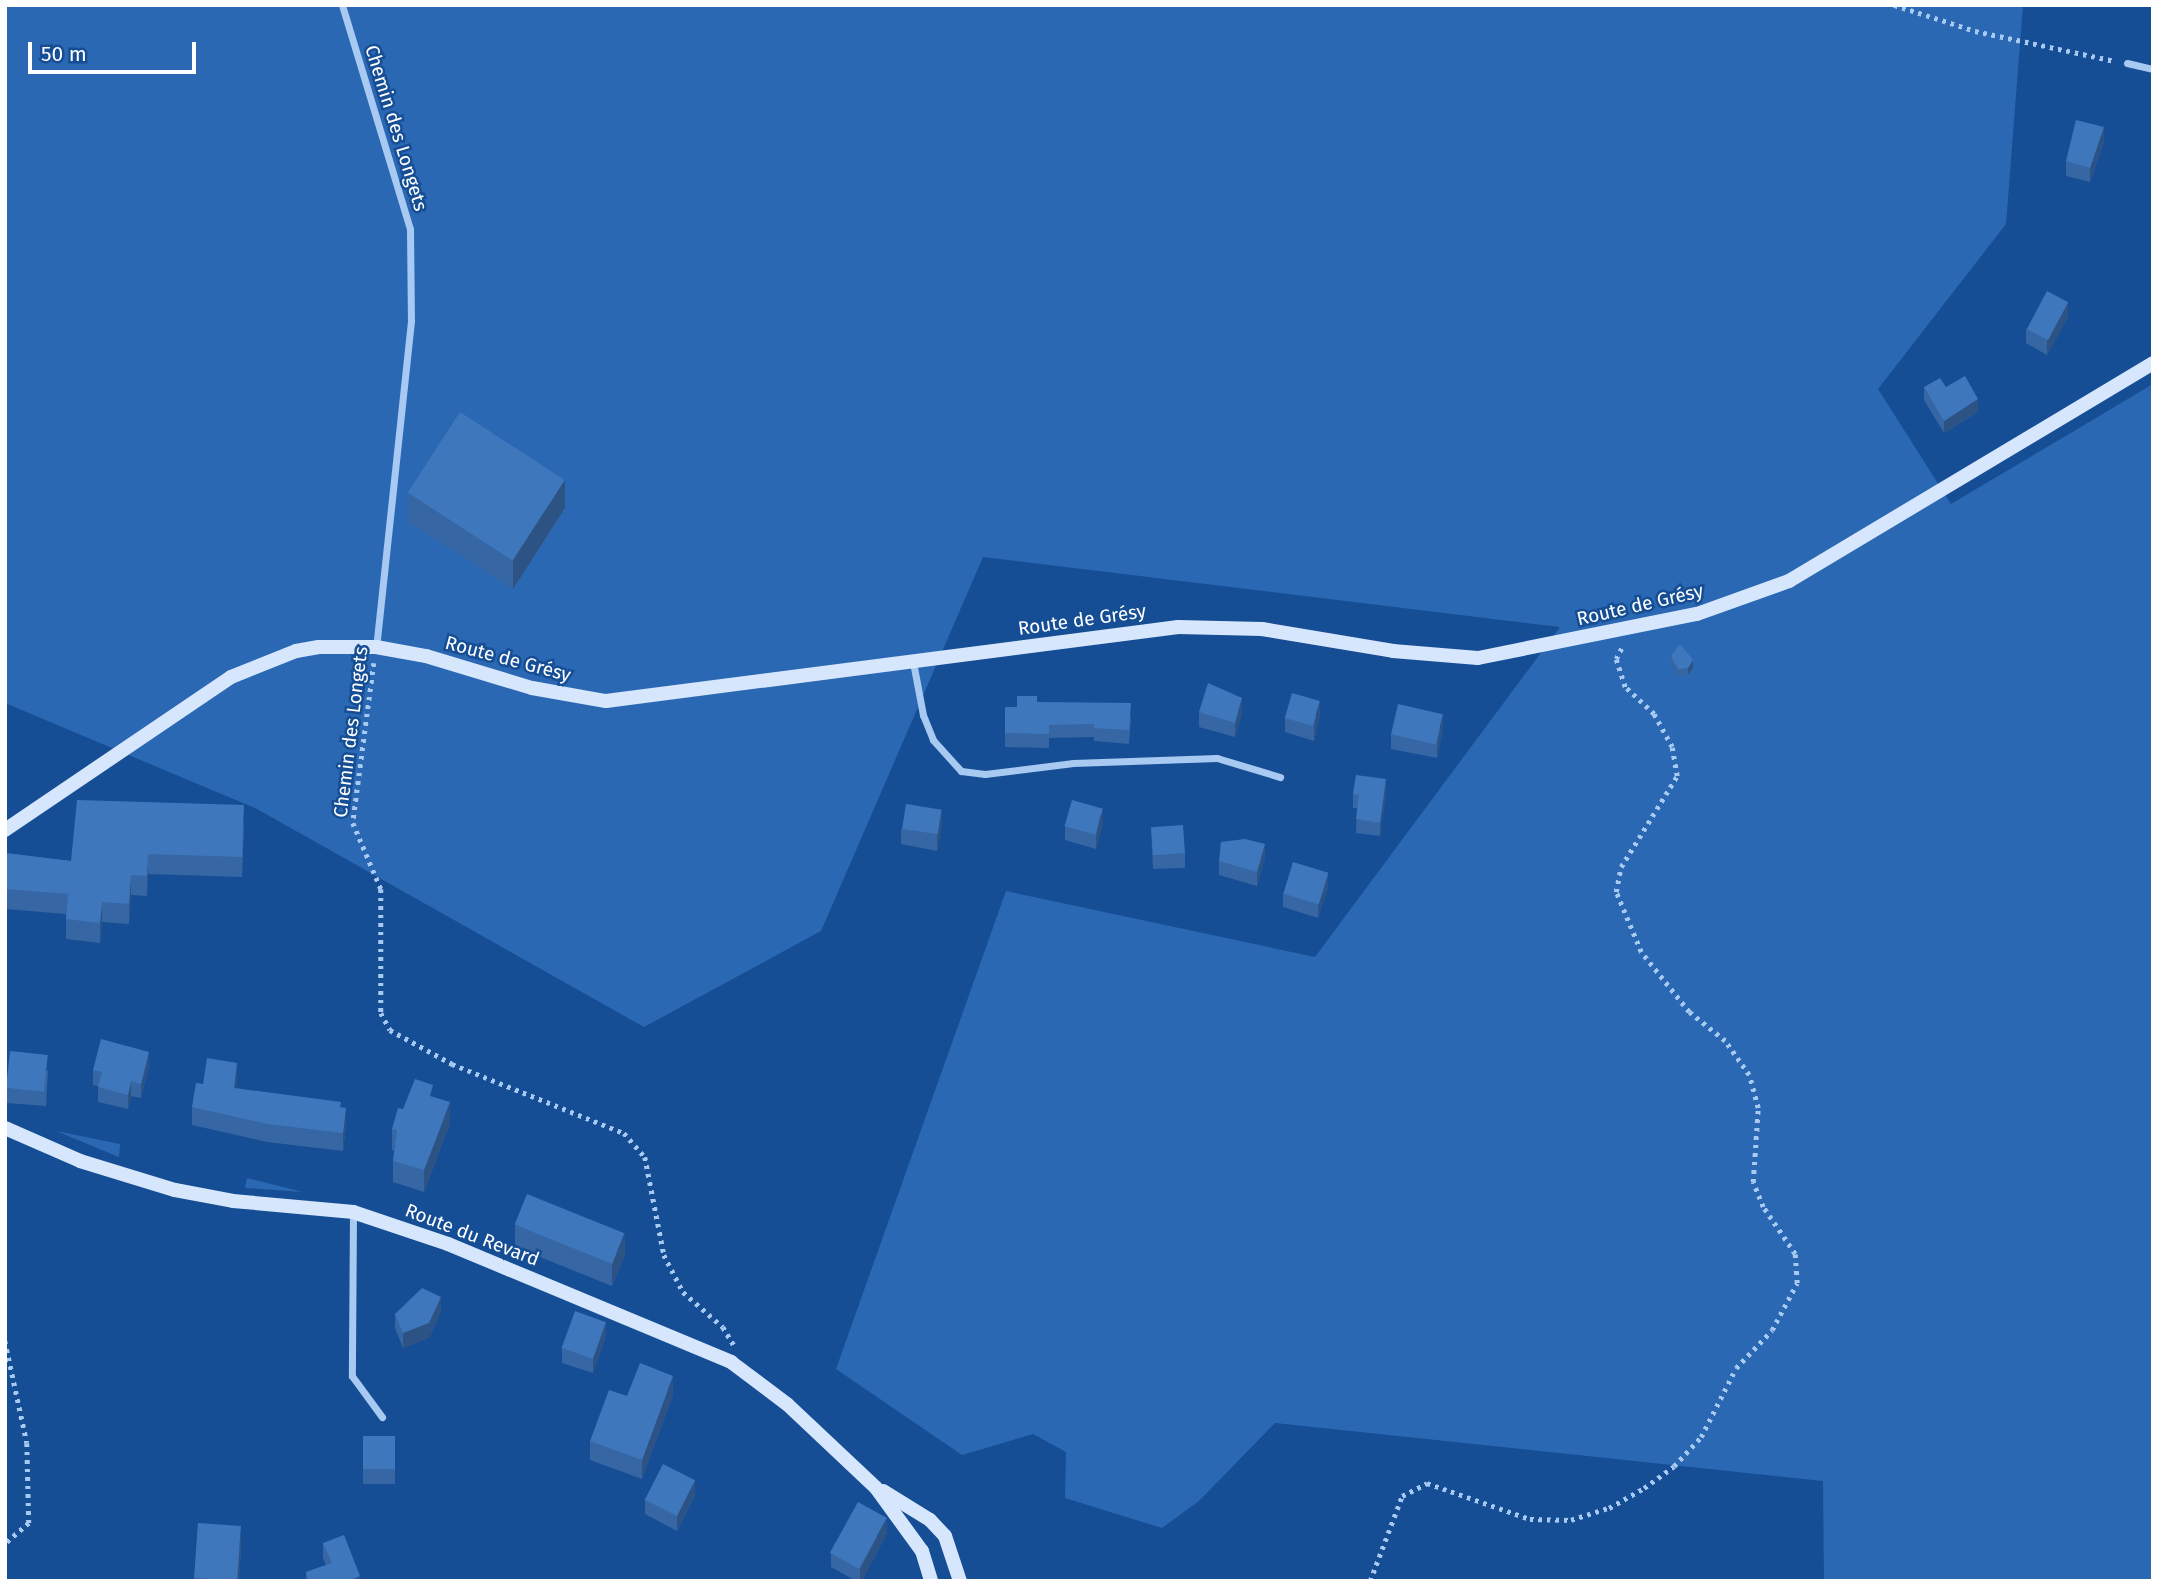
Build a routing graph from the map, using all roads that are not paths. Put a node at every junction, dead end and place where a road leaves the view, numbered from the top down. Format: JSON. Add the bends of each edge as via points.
{"nodes":[{"id":1,"x":342,"y":5,"type":"edge"},
{"id":2,"x":2127,"y":63,"type":"road end"},
{"id":3,"x":2153,"y":69,"type":"edge"},
{"id":4,"x":2153,"y":363,"type":"edge"},
{"id":5,"x":376,"y":648,"type":"junction"},
{"id":6,"x":912,"y":662,"type":"junction"},
{"id":7,"x":1280,"y":777,"type":"dead end"},
{"id":8,"x":5,"y":830,"type":"edge"},
{"id":9,"x":5,"y":1128,"type":"edge"},
{"id":10,"x":353,"y":1212,"type":"junction"},
{"id":11,"x":382,"y":1418,"type":"dead end"},
{"id":12,"x":876,"y":1488,"type":"junction"},
{"id":13,"x":931,"y":1581,"type":"edge"},
{"id":14,"x":960,"y":1581,"type":"edge"}],
"edges":[{"from":1,"to":5,"type":"street","name":"Chemin des Longets","via":[[410,229],[411,321],[398,423],[391,547]]},
{"from":2,"to":3,"type":"street"},
{"from":4,"to":6,"type":"main road","name":"Route de Grésy","via":[[1789,581],[1697,614],[1478,659],[1393,651],[1262,629],[1178,627]]},
{"from":5,"to":6,"type":"main road","name":"Route de Grésy","via":[[426,656],[566,696],[606,701]]},
{"from":5,"to":8,"type":"main road","name":"Route de Grésy","via":[[339,644],[296,651],[231,677]]},
{"from":6,"to":7,"type":"street","via":[[933,740],[961,771],[985,774],[1073,763],[1217,758]]},
{"from":9,"to":10,"type":"main road","name":"Route du Revard","via":[[80,1161],[175,1190],[233,1201]]},
{"from":10,"to":11,"type":"street","via":[[352,1376]]},
{"from":10,"to":12,"type":"main road","name":"Route du Revard","via":[[448,1244],[730,1363],[786,1404]]},
{"from":12,"to":13,"type":"main road","name":"Route du Revard","via":[[917,1542]]},
{"from":12,"to":14,"type":"main road","name":"Route du Revard","via":[[930,1520],[945,1536]]}]}
